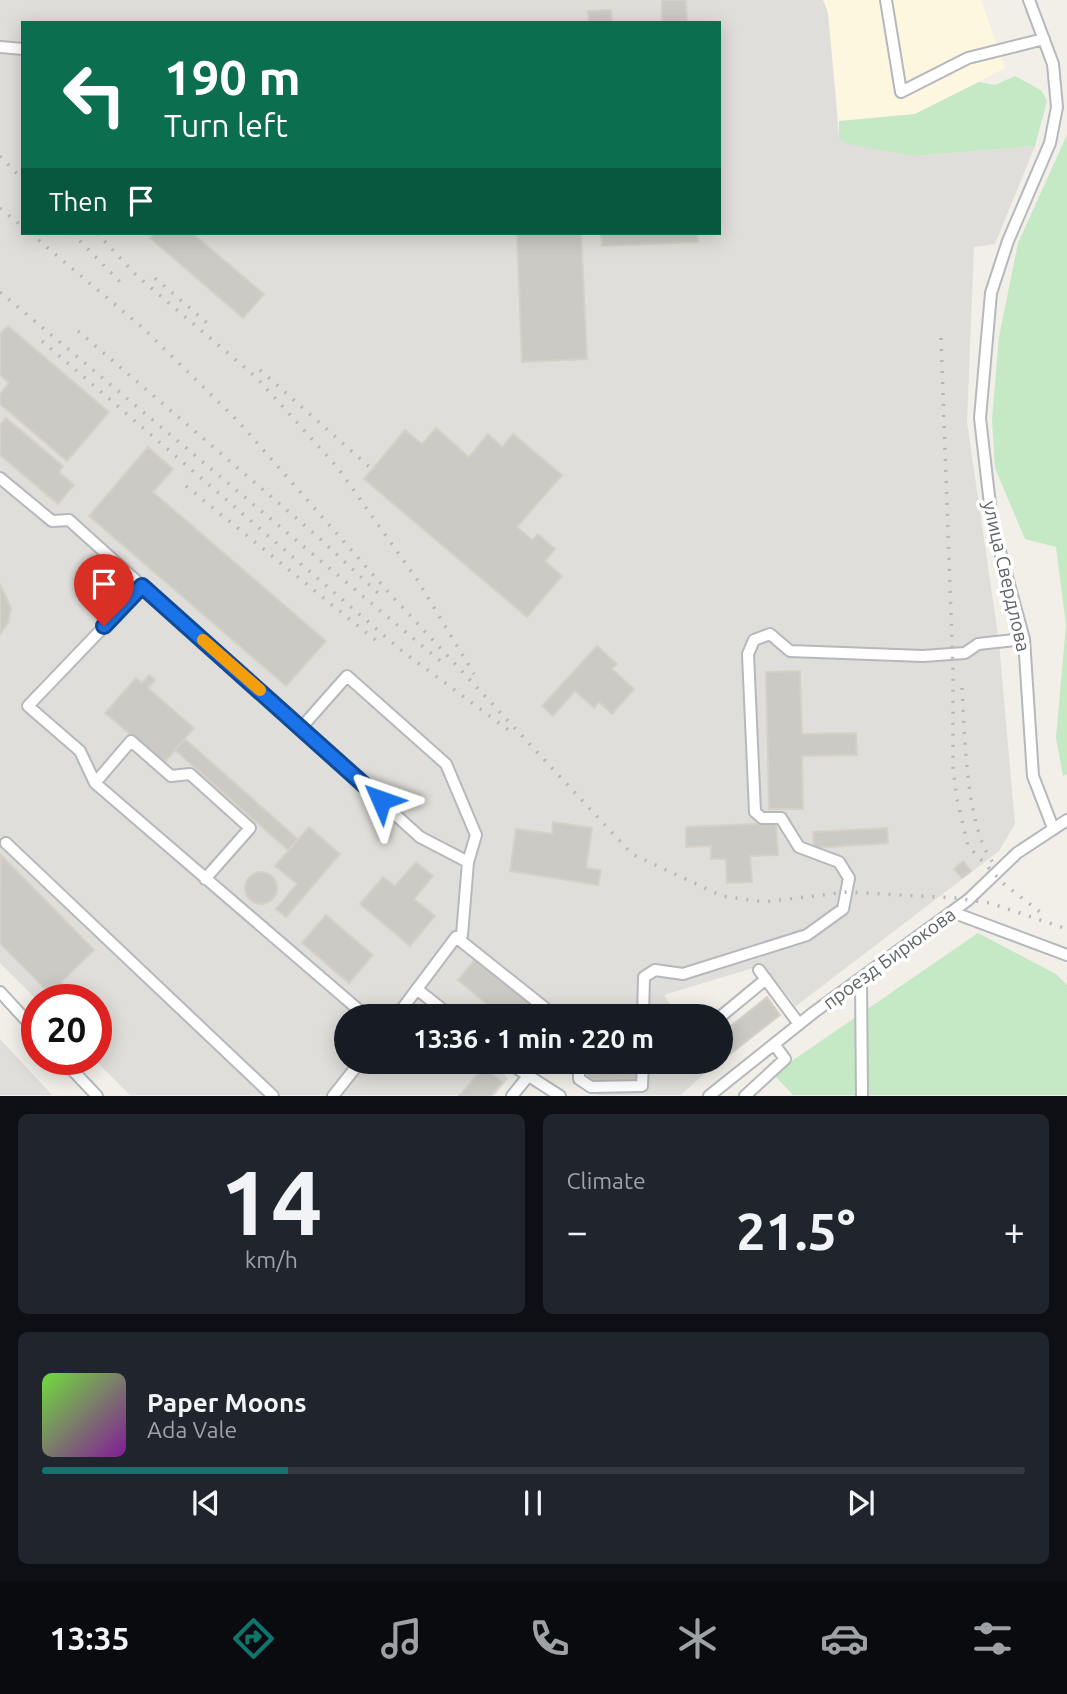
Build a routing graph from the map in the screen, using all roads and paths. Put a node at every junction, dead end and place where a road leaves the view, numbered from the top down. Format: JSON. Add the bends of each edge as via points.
{"nodes":[{"id":1,"x":886,"y":0,"type":"edge"},
{"id":2,"x":1029,"y":0,"type":"edge"},
{"id":3,"x":1044,"y":39,"type":"junction"},
{"id":4,"x":0,"y":47,"type":"edge"},
{"id":5,"x":21,"y":50,"type":"edge"},
{"id":6,"x":0,"y":478,"type":"edge"},
{"id":7,"x":142,"y":586,"type":"junction"},
{"id":8,"x":1024,"y":639,"type":"junction"},
{"id":9,"x":302,"y":728,"type":"junction"},
{"id":10,"x":95,"y":783,"type":"junction"},
{"id":11,"x":1067,"y":820,"type":"edge"},
{"id":12,"x":1053,"y":828,"type":"junction"},
{"id":13,"x":6,"y":842,"type":"dead end"},
{"id":14,"x":468,"y":862,"type":"junction"},
{"id":15,"x":205,"y":879,"type":"junction"},
{"id":16,"x":952,"y":912,"type":"junction"},
{"id":17,"x":456,"y":937,"type":"junction"},
{"id":18,"x":1067,"y":955,"type":"edge"},
{"id":19,"x":759,"y":970,"type":"dead end"},
{"id":20,"x":766,"y":979,"type":"junction"},
{"id":21,"x":862,"y":979,"type":"junction"},
{"id":22,"x":418,"y":990,"type":"junction"},
{"id":23,"x":0,"y":992,"type":"edge"},
{"id":24,"x":353,"y":1004,"type":"edge"},
{"id":25,"x":407,"y":1004,"type":"edge"},
{"id":26,"x":436,"y":1004,"type":"edge"},
{"id":27,"x":540,"y":1004,"type":"edge"},
{"id":28,"x":643,"y":1004,"type":"edge"},
{"id":29,"x":733,"y":1006,"type":"edge"},
{"id":30,"x":21,"y":1014,"type":"edge"},
{"id":31,"x":799,"y":1024,"type":"junction"},
{"id":32,"x":774,"y":1044,"type":"junction"},
{"id":33,"x":350,"y":1074,"type":"edge"},
{"id":34,"x":579,"y":1074,"type":"edge"},
{"id":35,"x":642,"y":1074,"type":"edge"},
{"id":36,"x":77,"y":1075,"type":"edge"},
{"id":37,"x":529,"y":1075,"type":"joint"},
{"id":38,"x":518,"y":1093,"type":"edge"},
{"id":39,"x":716,"y":1093,"type":"edge"},
{"id":40,"x":97,"y":1096,"type":"edge"},
{"id":41,"x":273,"y":1096,"type":"edge"},
{"id":42,"x":333,"y":1096,"type":"edge"},
{"id":43,"x":560,"y":1096,"type":"edge"},
{"id":44,"x":745,"y":1096,"type":"edge"},
{"id":45,"x":862,"y":1096,"type":"edge"}],
"edges":[{"from":1,"to":3,"type":"street","via":[[901,92],[968,58]]},
{"from":2,"to":3,"type":"street","name":"улица Свердлова"},
{"from":3,"to":8,"type":"street","name":"улица Свердлова","via":[[1057,95],[1054,125],[991,293],[980,418],[992,522]]},
{"from":4,"to":5,"type":"street"},
{"from":6,"to":7,"type":"street","via":[[52,521],[69,520]]},
{"from":7,"to":9,"type":"street"},
{"from":7,"to":10,"type":"street","via":[[28,706],[80,751]]},
{"from":8,"to":12,"type":"street","name":"улица Свердлова","via":[[1033,776]]},
{"from":8,"to":28,"type":"street","via":[[978,644],[965,653],[923,656],[790,651],[770,635],[754,640],[748,654],[755,812],[762,818],[781,818],[799,847],[839,862],[849,878],[843,908],[807,934],[750,954],[683,974],[655,970],[644,977]]},
{"from":9,"to":14,"type":"street","via":[[421,837]]},
{"from":9,"to":14,"type":"street","via":[[347,676],[446,764],[476,835]]},
{"from":10,"to":15,"type":"street"},
{"from":10,"to":15,"type":"street","via":[[131,741],[171,776],[190,774],[250,828]]},
{"from":11,"to":12,"type":"street","name":"проезд Бирюкова"},
{"from":12,"to":16,"type":"street","name":"проезд Бирюкова","via":[[1017,853]]},
{"from":13,"to":41,"type":"street"},
{"from":14,"to":17,"type":"street","via":[[462,935]]},
{"from":15,"to":24,"type":"street"},
{"from":16,"to":18,"type":"street"},
{"from":16,"to":21,"type":"street","name":"проезд Бирюкова"},
{"from":17,"to":22,"type":"street"},
{"from":17,"to":27,"type":"street"},
{"from":19,"to":20,"type":"street"},
{"from":20,"to":29,"type":"street"},
{"from":20,"to":31,"type":"street"},
{"from":21,"to":31,"type":"street","name":"проезд Бирюкова"},
{"from":21,"to":45,"type":"street"},
{"from":22,"to":25,"type":"street"},
{"from":22,"to":26,"type":"street"},
{"from":23,"to":30,"type":"street"},
{"from":31,"to":32,"type":"street","name":"проезд Бирюкова"},
{"from":32,"to":39,"type":"street","name":"проезд Бирюкова"},
{"from":32,"to":44,"type":"street","via":[[785,1059]]},
{"from":33,"to":42,"type":"street"},
{"from":34,"to":35,"type":"street","via":[[591,1087],[642,1086]]},
{"from":36,"to":40,"type":"street"},
{"from":37,"to":38,"type":"street"},
{"from":37,"to":43,"type":"street"}]}
